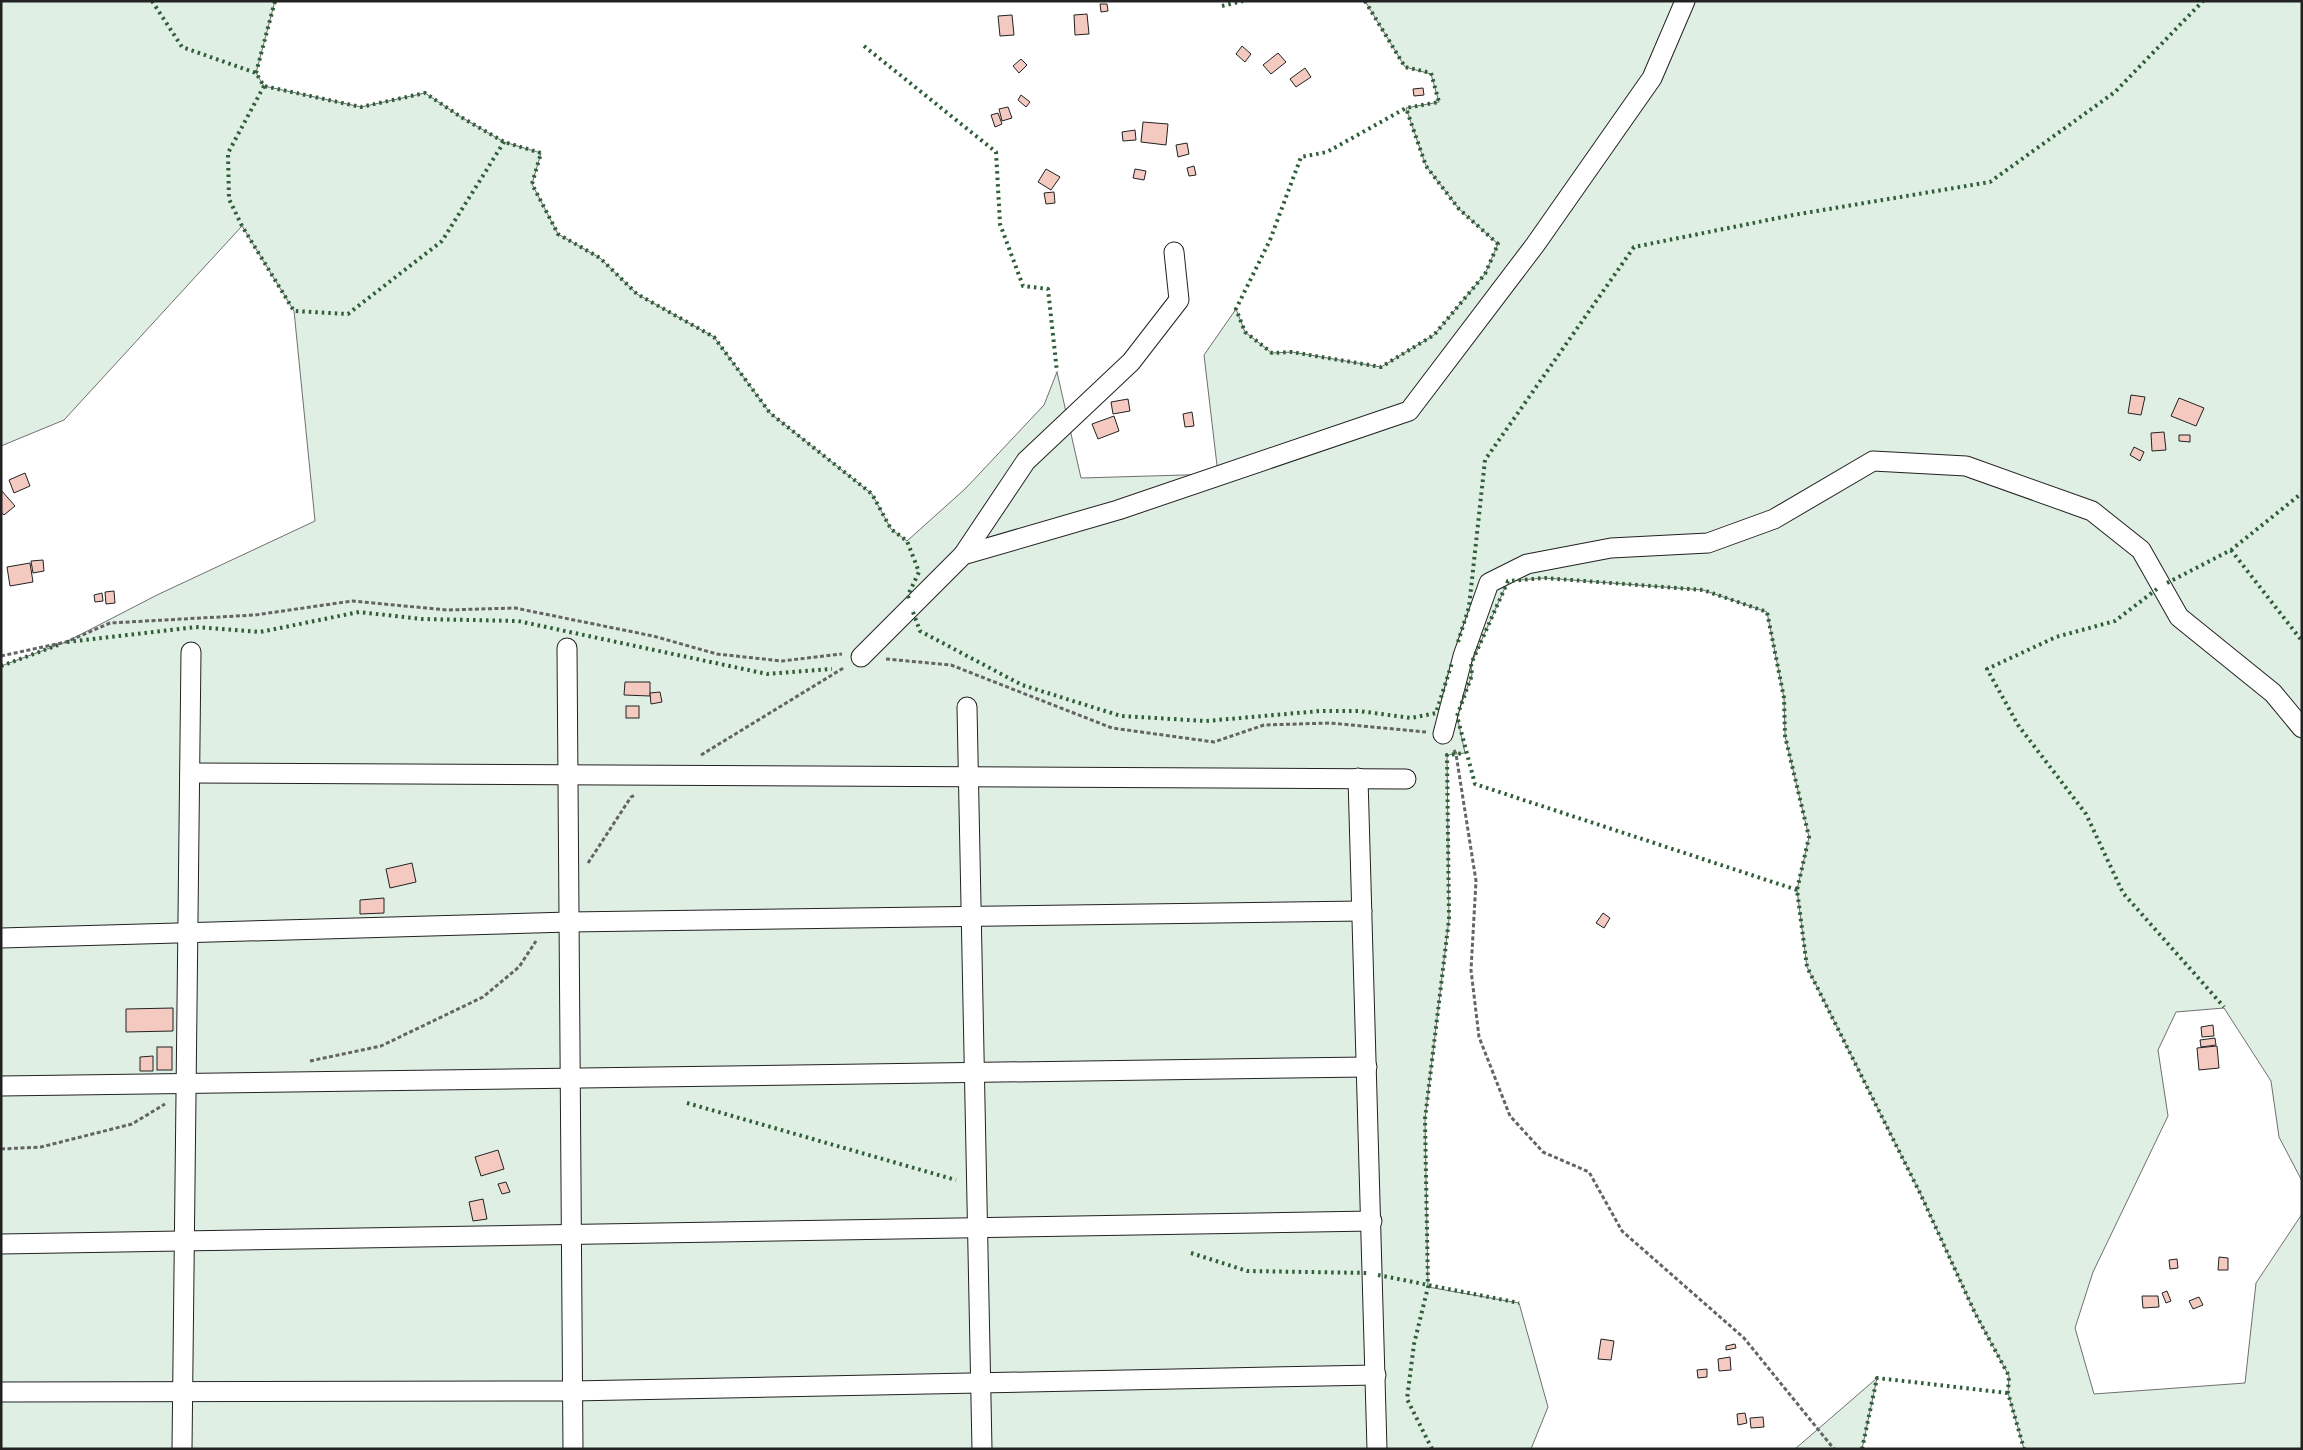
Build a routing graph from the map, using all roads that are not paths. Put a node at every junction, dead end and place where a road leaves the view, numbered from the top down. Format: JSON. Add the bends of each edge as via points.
{"nodes":[{"id":1,"x":1685,"y":1,"type":"edge"},
{"id":2,"x":1174,"y":252,"type":"dead end"},
{"id":3,"x":963,"y":555,"type":"junction"},
{"id":4,"x":567,"y":648,"type":"dead end"},
{"id":5,"x":191,"y":652,"type":"dead end"},
{"id":6,"x":861,"y":657,"type":"road end"},
{"id":7,"x":967,"y":707,"type":"dead end"},
{"id":8,"x":2302,"y":728,"type":"edge"},
{"id":9,"x":1443,"y":734,"type":"road end"},
{"id":10,"x":190,"y":773,"type":"junction"},
{"id":11,"x":568,"y":775,"type":"junction"},
{"id":12,"x":968,"y":776,"type":"junction"},
{"id":13,"x":1358,"y":778,"type":"junction"},
{"id":14,"x":1406,"y":779,"type":"dead end"},
{"id":15,"x":1362,"y":910,"type":"junction"},
{"id":16,"x":971,"y":916,"type":"junction"},
{"id":17,"x":569,"y":922,"type":"junction"},
{"id":18,"x":188,"y":933,"type":"junction"},
{"id":19,"x":1,"y":938,"type":"edge"},
{"id":20,"x":1367,"y":1067,"type":"junction"},
{"id":21,"x":974,"y":1072,"type":"junction"},
{"id":22,"x":570,"y":1078,"type":"junction"},
{"id":23,"x":186,"y":1083,"type":"junction"},
{"id":24,"x":1,"y":1086,"type":"edge"},
{"id":25,"x":1372,"y":1221,"type":"junction"},
{"id":26,"x":978,"y":1228,"type":"junction"},
{"id":27,"x":571,"y":1235,"type":"junction"},
{"id":28,"x":184,"y":1241,"type":"junction"},
{"id":29,"x":1,"y":1244,"type":"edge"},
{"id":30,"x":1376,"y":1375,"type":"junction"},
{"id":31,"x":981,"y":1383,"type":"junction"},
{"id":32,"x":183,"y":1391,"type":"junction"},
{"id":33,"x":572,"y":1391,"type":"junction"},
{"id":34,"x":1,"y":1392,"type":"edge"},
{"id":35,"x":182,"y":1449,"type":"edge"},
{"id":36,"x":573,"y":1449,"type":"edge"},
{"id":37,"x":982,"y":1449,"type":"edge"},
{"id":38,"x":1377,"y":1449,"type":"edge"}],
"edges":[{"from":1,"to":3,"type":"street","via":[[1652,78],[1535,245],[1409,412],[1118,510]]},
{"from":2,"to":3,"type":"street","via":[[1179,300],[1131,362],[1026,461]]},
{"from":3,"to":6,"type":"street"},
{"from":4,"to":11,"type":"street"},
{"from":5,"to":10,"type":"street"},
{"from":7,"to":12,"type":"street"},
{"from":8,"to":9,"type":"street","via":[[2273,693],[2179,617],[2141,550],[2092,511],[1966,466],[1873,461],[1774,519],[1708,543],[1611,548],[1527,564],[1489,583],[1463,656]]},
{"from":10,"to":11,"type":"street"},
{"from":10,"to":18,"type":"street"},
{"from":11,"to":12,"type":"street"},
{"from":11,"to":17,"type":"street"},
{"from":12,"to":13,"type":"street"},
{"from":12,"to":16,"type":"street"},
{"from":13,"to":14,"type":"street"},
{"from":13,"to":15,"type":"street"},
{"from":15,"to":16,"type":"street"},
{"from":15,"to":20,"type":"street"},
{"from":16,"to":17,"type":"street"},
{"from":16,"to":21,"type":"street"},
{"from":17,"to":18,"type":"street"},
{"from":17,"to":22,"type":"street"},
{"from":18,"to":19,"type":"street"},
{"from":18,"to":23,"type":"street"},
{"from":20,"to":21,"type":"street"},
{"from":20,"to":25,"type":"street"},
{"from":21,"to":22,"type":"street"},
{"from":21,"to":26,"type":"street"},
{"from":22,"to":23,"type":"street"},
{"from":22,"to":27,"type":"street"},
{"from":23,"to":24,"type":"street"},
{"from":23,"to":28,"type":"street"},
{"from":25,"to":26,"type":"street"},
{"from":25,"to":30,"type":"street"},
{"from":26,"to":27,"type":"street"},
{"from":26,"to":31,"type":"street"},
{"from":27,"to":28,"type":"street"},
{"from":27,"to":33,"type":"street"},
{"from":28,"to":29,"type":"street"},
{"from":28,"to":32,"type":"street"},
{"from":30,"to":31,"type":"street"},
{"from":30,"to":38,"type":"street"},
{"from":31,"to":33,"type":"street"},
{"from":31,"to":37,"type":"street"},
{"from":32,"to":33,"type":"street"},
{"from":32,"to":34,"type":"street"},
{"from":32,"to":35,"type":"street"},
{"from":33,"to":36,"type":"street"}]}
